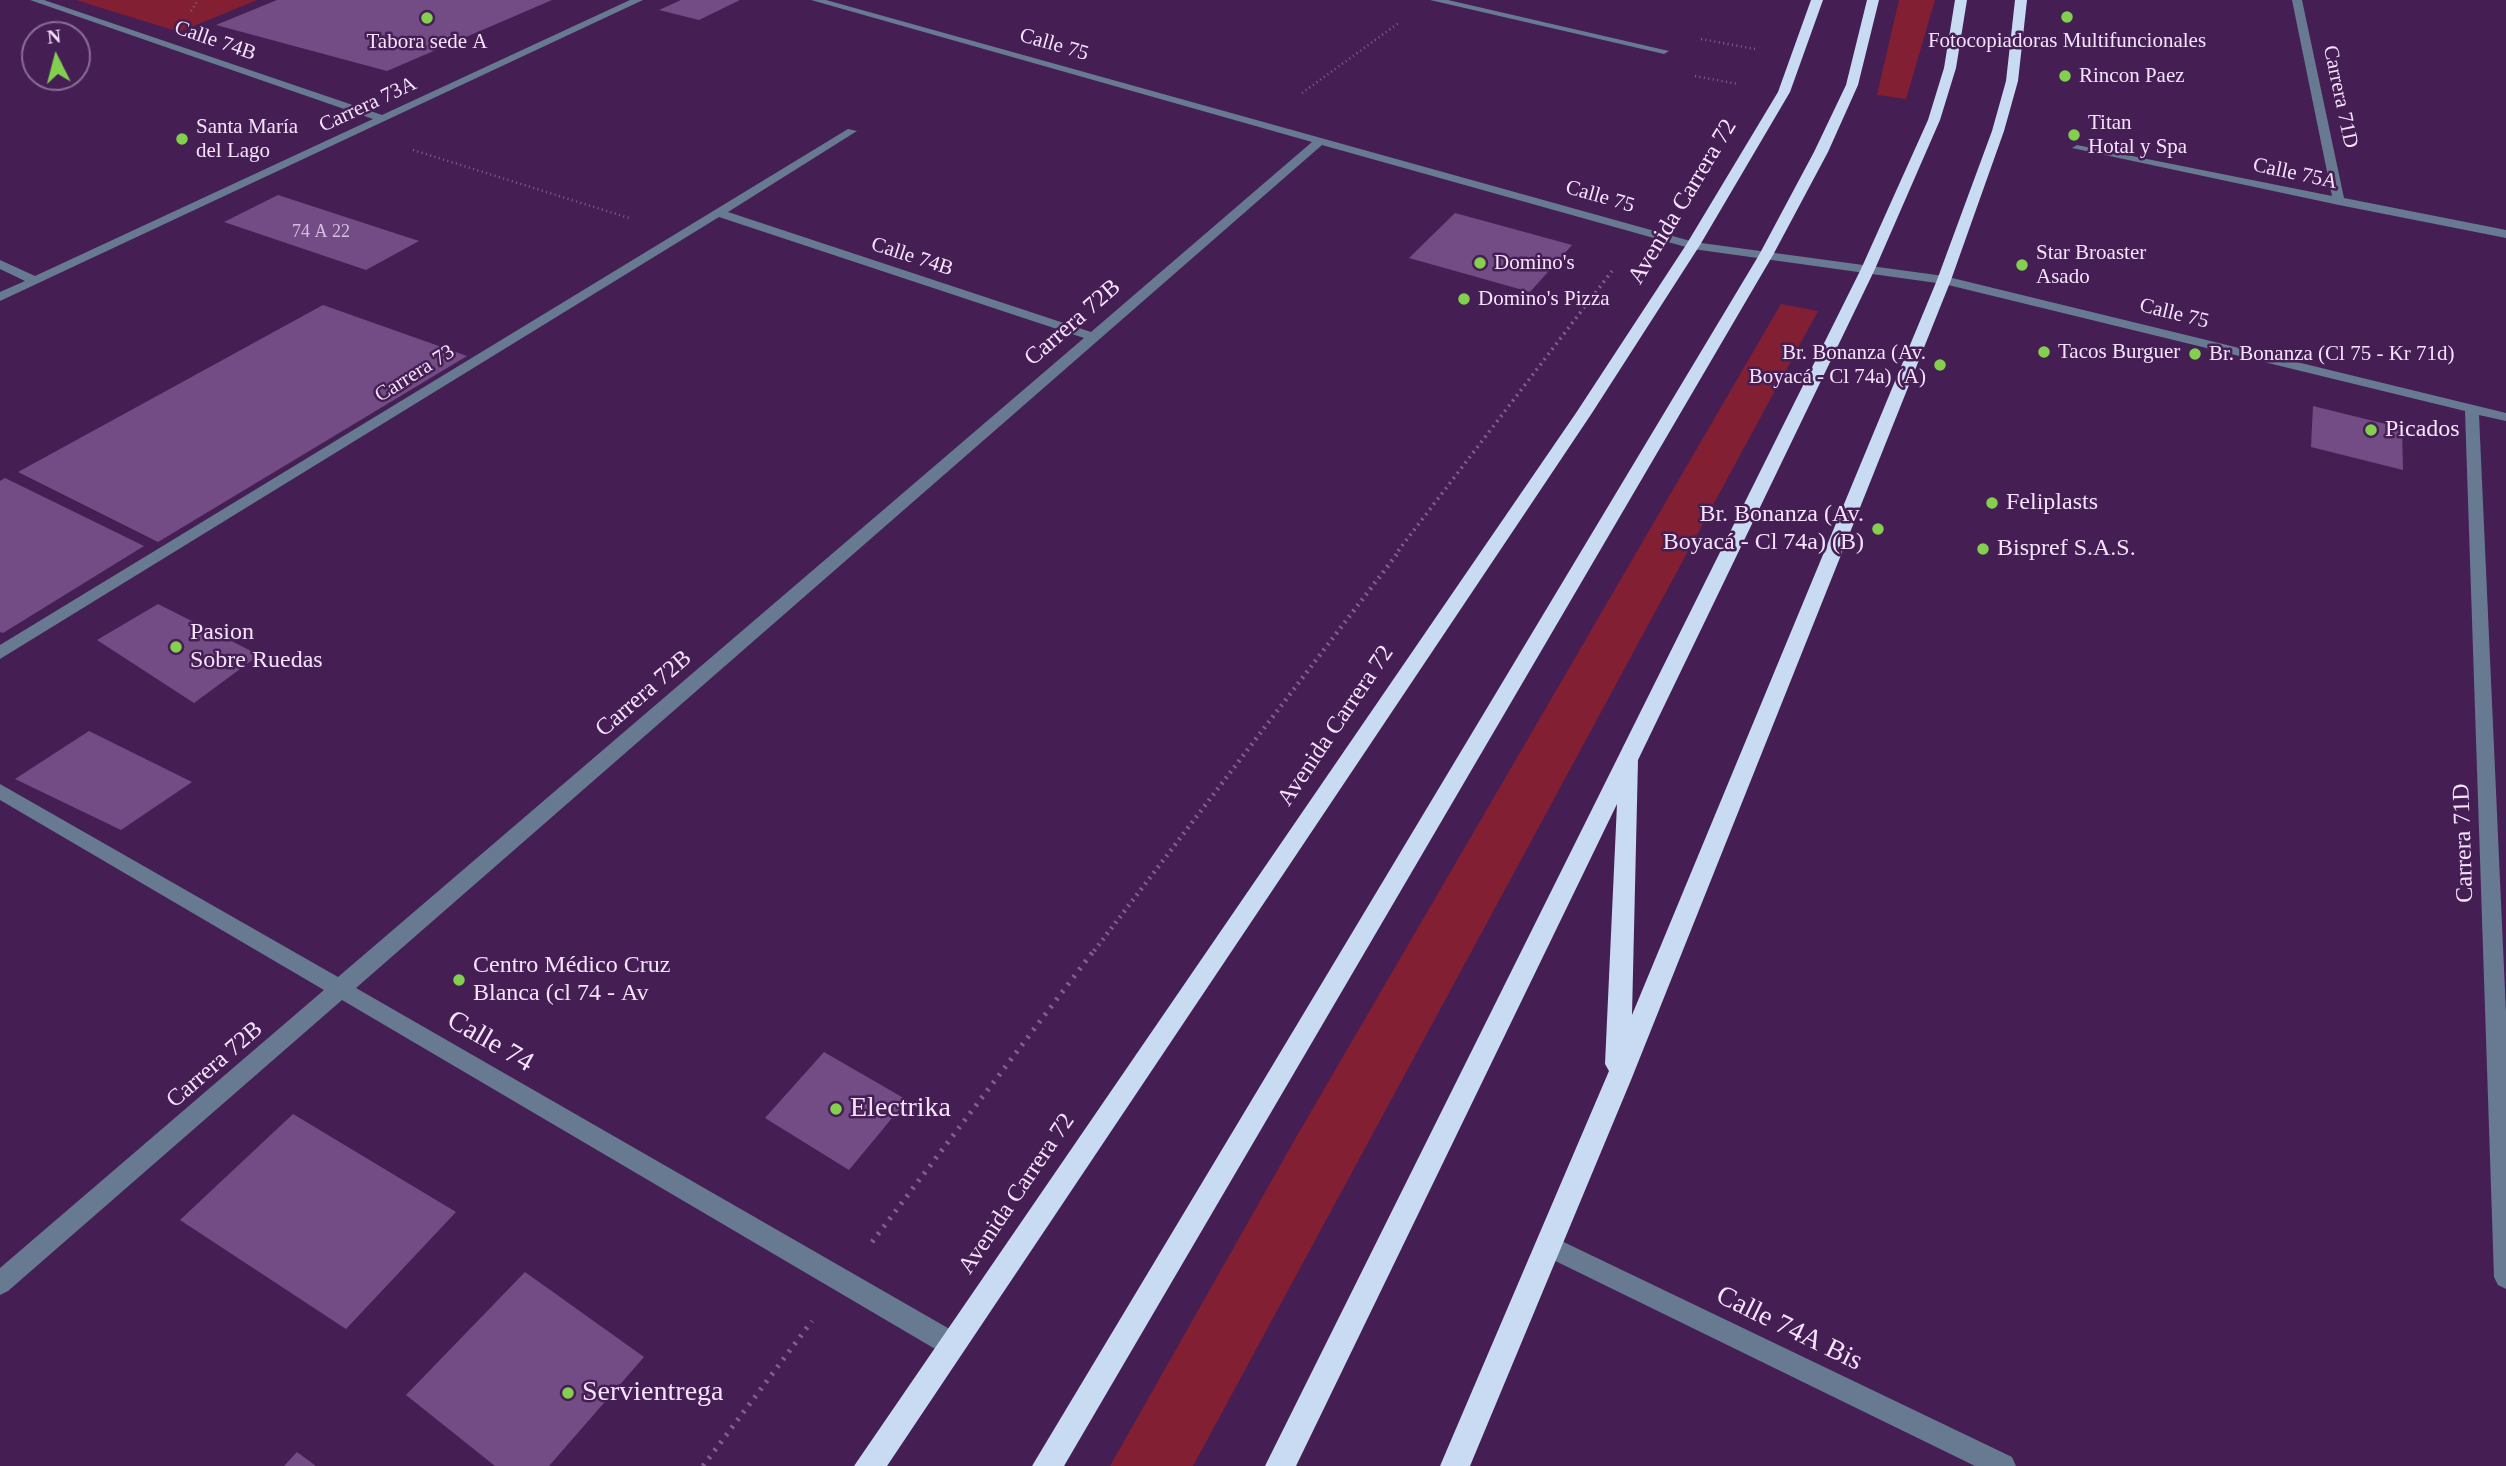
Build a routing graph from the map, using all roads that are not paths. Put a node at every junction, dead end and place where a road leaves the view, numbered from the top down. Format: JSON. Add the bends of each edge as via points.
{"nodes":[{"id":1,"x":35,"y":0,"type":"edge"},
{"id":2,"x":638,"y":0,"type":"edge"},
{"id":3,"x":816,"y":0,"type":"edge"},
{"id":4,"x":1435,"y":0,"type":"edge"},
{"id":5,"x":1499,"y":0,"type":"edge"},
{"id":6,"x":1817,"y":0,"type":"edge"},
{"id":7,"x":1873,"y":0,"type":"edge"},
{"id":8,"x":1961,"y":0,"type":"edge"},
{"id":9,"x":2021,"y":0,"type":"edge"},
{"id":10,"x":2297,"y":0,"type":"edge"},
{"id":11,"x":1489,"y":12,"type":"junction"},
{"id":12,"x":1664,"y":51,"type":"road end"},
{"id":13,"x":383,"y":119,"type":"junction"},
{"id":14,"x":852,"y":131,"type":"dead end"},
{"id":15,"x":1320,"y":141,"type":"junction"},
{"id":16,"x":2077,"y":148,"type":"dead end"},
{"id":17,"x":2339,"y":202,"type":"junction"},
{"id":18,"x":718,"y":214,"type":"junction"},
{"id":19,"x":2506,"y":234,"type":"edge"},
{"id":20,"x":1693,"y":245,"type":"junction"},
{"id":21,"x":1766,"y":255,"type":"junction"},
{"id":22,"x":0,"y":264,"type":"edge"},
{"id":23,"x":1868,"y":269,"type":"junction"},
{"id":24,"x":1944,"y":280,"type":"junction"},
{"id":25,"x":36,"y":281,"type":"junction"},
{"id":26,"x":0,"y":297,"type":"edge"},
{"id":27,"x":1094,"y":337,"type":"junction"},
{"id":28,"x":2472,"y":408,"type":"junction"},
{"id":29,"x":2506,"y":416,"type":"edge"},
{"id":30,"x":0,"y":653,"type":"edge"},
{"id":31,"x":1629,"y":755,"type":"junction"},
{"id":32,"x":0,"y":791,"type":"edge"},
{"id":33,"x":340,"y":989,"type":"junction"},
{"id":34,"x":1618,"y":1080,"type":"junction"},
{"id":35,"x":1549,"y":1246,"type":"junction"},
{"id":36,"x":2506,"y":1276,"type":"edge"},
{"id":37,"x":0,"y":1283,"type":"edge"},
{"id":38,"x":951,"y":1344,"type":"junction"},
{"id":39,"x":869,"y":1466,"type":"edge"},
{"id":40,"x":1047,"y":1466,"type":"edge"},
{"id":41,"x":1280,"y":1466,"type":"edge"},
{"id":42,"x":1455,"y":1466,"type":"edge"},
{"id":43,"x":2003,"y":1466,"type":"edge"}],
"edges":[{"from":1,"to":13,"type":"street","name":"Calle 74B"},
{"from":2,"to":13,"type":"street","name":"Carrera 73A"},
{"from":3,"to":15,"type":"street","name":"Calle 75"},
{"from":4,"to":11,"type":"street"},
{"from":5,"to":11,"type":"street"},
{"from":6,"to":20,"type":"highway","name":"Avenida Carrera 72","via":[[1784,92]]},
{"from":7,"to":21,"type":"highway","via":[[1852,85]]},
{"from":8,"to":23,"type":"highway","via":[[1950,68],[1934,120]]},
{"from":9,"to":24,"type":"highway","via":[[2012,81]]},
{"from":10,"to":17,"type":"street","name":"Carrera 71D"},
{"from":11,"to":12,"type":"street"},
{"from":13,"to":25,"type":"street","name":"Carrera 73A"},
{"from":14,"to":18,"type":"street","name":"Carrera 73"},
{"from":15,"to":20,"type":"street","name":"Calle 75"},
{"from":15,"to":27,"type":"street","name":"Carrera 72B"},
{"from":16,"to":17,"type":"street","name":"Calle 75A"},
{"from":17,"to":19,"type":"street","name":"Calle 75A"},
{"from":18,"to":27,"type":"street","name":"Calle 74B"},
{"from":18,"to":30,"type":"street","name":"Carrera 73"},
{"from":20,"to":21,"type":"street","name":"Calle 75"},
{"from":20,"to":38,"type":"highway","name":"Avenida Carrera 72","via":[[1584,413]]},
{"from":21,"to":23,"type":"street","name":"Calle 75"},
{"from":21,"to":40,"type":"highway"},
{"from":22,"to":25,"type":"street"},
{"from":23,"to":24,"type":"street","name":"Calle 75"},
{"from":23,"to":31,"type":"highway"},
{"from":24,"to":28,"type":"street","name":"Calle 75"},
{"from":24,"to":34,"type":"highway"},
{"from":25,"to":26,"type":"street","name":"Carrera 73A"},
{"from":27,"to":33,"type":"street","name":"Carrera 72B"},
{"from":28,"to":29,"type":"street","name":"Calle 75"},
{"from":28,"to":36,"type":"street","name":"Carrera 71D"},
{"from":31,"to":34,"type":"highway"},
{"from":31,"to":41,"type":"highway"},
{"from":32,"to":33,"type":"street","name":"Calle 74"},
{"from":33,"to":37,"type":"street","name":"Carrera 72B"},
{"from":33,"to":38,"type":"street","name":"Calle 74"},
{"from":34,"to":35,"type":"highway"},
{"from":35,"to":42,"type":"highway"},
{"from":35,"to":43,"type":"street","name":"Calle 74A Bis"},
{"from":38,"to":39,"type":"highway","name":"Avenida Carrera 72"}]}
